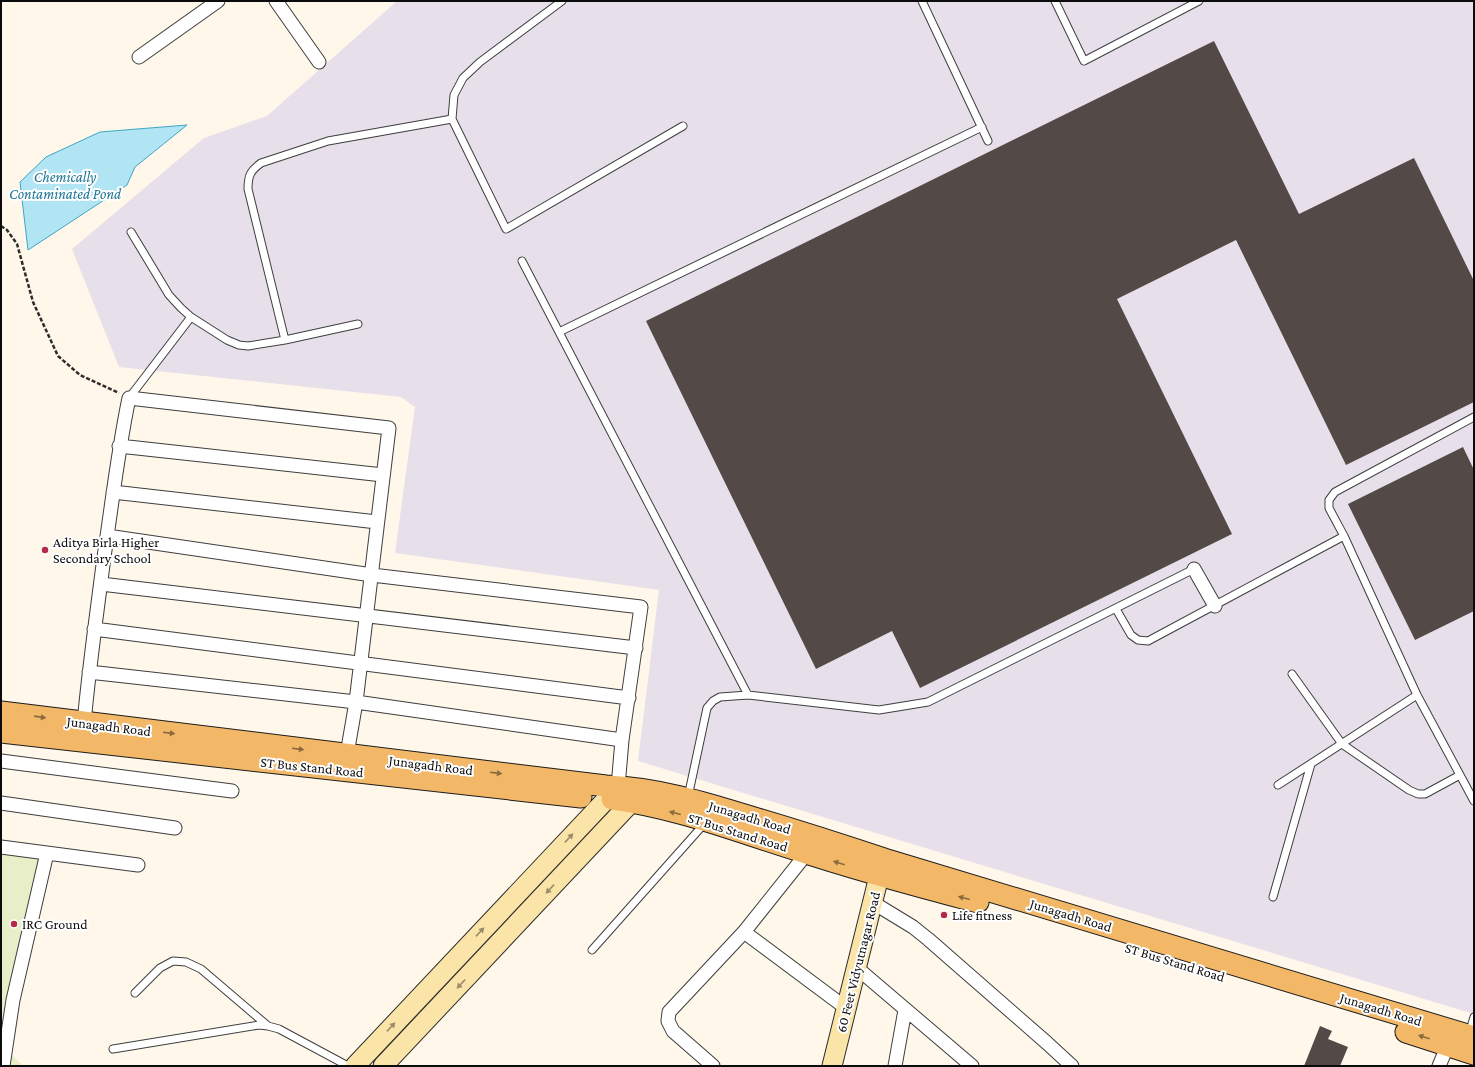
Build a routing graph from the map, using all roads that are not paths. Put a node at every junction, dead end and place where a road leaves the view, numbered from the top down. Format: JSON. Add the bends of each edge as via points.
{"nodes":[{"id":1,"x":218,"y":1,"type":"edge"},
{"id":2,"x":276,"y":1,"type":"edge"},
{"id":3,"x":562,"y":1,"type":"edge"},
{"id":4,"x":922,"y":1,"type":"edge"},
{"id":5,"x":1055,"y":1,"type":"edge"},
{"id":6,"x":1199,"y":1,"type":"edge"},
{"id":7,"x":139,"y":56,"type":"dead end"},
{"id":8,"x":319,"y":62,"type":"dead end"},
{"id":9,"x":452,"y":119,"type":"junction"},
{"id":10,"x":683,"y":126,"type":"dead end"},
{"id":11,"x":982,"y":126,"type":"junction"},
{"id":12,"x":988,"y":141,"type":"dead end"},
{"id":13,"x":131,"y":232,"type":"dead end"},
{"id":14,"x":522,"y":261,"type":"dead end"},
{"id":15,"x":191,"y":317,"type":"junction"},
{"id":16,"x":358,"y":324,"type":"dead end"},
{"id":17,"x":559,"y":332,"type":"junction"},
{"id":18,"x":285,"y":340,"type":"junction"},
{"id":19,"x":129,"y":398,"type":"junction"},
{"id":20,"x":1474,"y":418,"type":"edge"},
{"id":21,"x":119,"y":446,"type":"junction"},
{"id":22,"x":383,"y":475,"type":"junction"},
{"id":23,"x":113,"y":492,"type":"junction"},
{"id":24,"x":377,"y":522,"type":"junction"},
{"id":25,"x":107,"y":536,"type":"junction"},
{"id":26,"x":1344,"y":536,"type":"junction"},
{"id":27,"x":1194,"y":569,"type":"joint"},
{"id":28,"x":372,"y":575,"type":"junction"},
{"id":29,"x":101,"y":584,"type":"junction"},
{"id":30,"x":1214,"y":606,"type":"junction"},
{"id":31,"x":1116,"y":608,"type":"junction"},
{"id":32,"x":366,"y":616,"type":"junction"},
{"id":33,"x":94,"y":629,"type":"junction"},
{"id":34,"x":636,"y":648,"type":"junction"},
{"id":35,"x":361,"y":663,"type":"junction"},
{"id":36,"x":88,"y":672,"type":"junction"},
{"id":37,"x":1292,"y":674,"type":"dead end"},
{"id":38,"x":748,"y":695,"type":"junction"},
{"id":39,"x":1417,"y":695,"type":"junction"},
{"id":40,"x":629,"y":698,"type":"junction"},
{"id":41,"x":356,"y":702,"type":"junction"},
{"id":42,"x":1,"y":712,"type":"edge"},
{"id":43,"x":84,"y":723,"type":"junction"},
{"id":44,"x":1,"y":732,"type":"edge"},
{"id":45,"x":622,"y":740,"type":"junction"},
{"id":46,"x":1342,"y":744,"type":"junction"},
{"id":47,"x":347,"y":754,"type":"junction"},
{"id":48,"x":1,"y":761,"type":"edge"},
{"id":49,"x":1311,"y":764,"type":"junction"},
{"id":50,"x":1460,"y":775,"type":"junction"},
{"id":51,"x":1278,"y":785,"type":"dead end"},
{"id":52,"x":232,"y":791,"type":"dead end"},
{"id":53,"x":612,"y":793,"type":"junction"},
{"id":54,"x":638,"y":795,"type":"junction"},
{"id":55,"x":687,"y":798,"type":"junction"},
{"id":56,"x":1474,"y":801,"type":"edge"},
{"id":57,"x":1,"y":803,"type":"edge"},
{"id":58,"x":706,"y":821,"type":"junction"},
{"id":59,"x":175,"y":828,"type":"dead end"},
{"id":60,"x":813,"y":846,"type":"junction"},
{"id":61,"x":1,"y":847,"type":"edge"},
{"id":62,"x":47,"y":853,"type":"junction"},
{"id":63,"x":138,"y":865,"type":"dead end"},
{"id":64,"x":882,"y":867,"type":"junction"},
{"id":65,"x":1273,"y":897,"type":"dead end"},
{"id":66,"x":872,"y":902,"type":"junction"},
{"id":67,"x":744,"y":932,"type":"junction"},
{"id":68,"x":592,"y":950,"type":"dead end"},
{"id":69,"x":857,"y":968,"type":"junction"},
{"id":70,"x":135,"y":993,"type":"dead end"},
{"id":71,"x":846,"y":1008,"type":"junction"},
{"id":72,"x":905,"y":1010,"type":"junction"},
{"id":73,"x":268,"y":1026,"type":"junction"},
{"id":74,"x":1465,"y":1036,"type":"edge"},
{"id":75,"x":113,"y":1049,"type":"dead end"},
{"id":76,"x":369,"y":1051,"type":"junction"},
{"id":77,"x":699,"y":1062,"type":"edge"},
{"id":78,"x":3,"y":1066,"type":"edge"},
{"id":79,"x":348,"y":1066,"type":"edge"},
{"id":80,"x":355,"y":1066,"type":"edge"},
{"id":81,"x":384,"y":1066,"type":"edge"},
{"id":82,"x":713,"y":1066,"type":"edge"},
{"id":83,"x":832,"y":1066,"type":"edge"},
{"id":84,"x":895,"y":1066,"type":"edge"},
{"id":85,"x":972,"y":1066,"type":"edge"},
{"id":86,"x":1072,"y":1066,"type":"edge"},
{"id":87,"x":1439,"y":1066,"type":"edge"}],
"edges":[{"from":1,"to":7,"type":"street"},
{"from":2,"to":8,"type":"street"},
{"from":3,"to":9,"type":"lane","via":[[480,62],[463,78],[454,95]]},
{"from":4,"to":11,"type":"lane"},
{"from":5,"to":6,"type":"lane","via":[[1084,61]]},
{"from":9,"to":10,"type":"lane","via":[[506,229]]},
{"from":9,"to":18,"type":"lane","via":[[328,141],[261,163],[252,170],[248,189]]},
{"from":11,"to":12,"type":"lane"},
{"from":11,"to":17,"type":"lane"},
{"from":13,"to":15,"type":"lane","via":[[170,295]]},
{"from":14,"to":17,"type":"lane"},
{"from":15,"to":18,"type":"lane","via":[[239,345]]},
{"from":15,"to":19,"type":"lane"},
{"from":16,"to":18,"type":"lane"},
{"from":17,"to":38,"type":"lane"},
{"from":19,"to":21,"type":"street"},
{"from":19,"to":22,"type":"street","via":[[389,428]]},
{"from":20,"to":26,"type":"lane","via":[[1335,492],[1329,500],[1329,508]]},
{"from":21,"to":22,"type":"street"},
{"from":21,"to":23,"type":"street"},
{"from":22,"to":24,"type":"street"},
{"from":23,"to":24,"type":"street"},
{"from":23,"to":25,"type":"street"},
{"from":24,"to":28,"type":"street"},
{"from":25,"to":28,"type":"street"},
{"from":25,"to":29,"type":"street"},
{"from":26,"to":30,"type":"lane"},
{"from":26,"to":39,"type":"lane"},
{"from":27,"to":30,"type":"street"},
{"from":27,"to":31,"type":"lane"},
{"from":28,"to":32,"type":"street"},
{"from":28,"to":34,"type":"street","via":[[641,608]]},
{"from":29,"to":32,"type":"street"},
{"from":29,"to":33,"type":"street"},
{"from":30,"to":31,"type":"lane","via":[[1148,641],[1138,640],[1132,635]]},
{"from":31,"to":38,"type":"lane","via":[[928,702],[879,710]]},
{"from":32,"to":34,"type":"street"},
{"from":32,"to":35,"type":"street"},
{"from":33,"to":35,"type":"street"},
{"from":33,"to":36,"type":"street"},
{"from":34,"to":40,"type":"street"},
{"from":35,"to":40,"type":"street"},
{"from":35,"to":41,"type":"street"},
{"from":36,"to":41,"type":"street"},
{"from":36,"to":43,"type":"street"},
{"from":37,"to":46,"type":"lane"},
{"from":38,"to":55,"type":"lane","via":[[720,697],[707,708]]},
{"from":39,"to":46,"type":"lane"},
{"from":39,"to":50,"type":"lane"},
{"from":40,"to":45,"type":"street"},
{"from":41,"to":45,"type":"street"},
{"from":41,"to":47,"type":"street"},
{"from":42,"to":43,"type":"main road","name":"Junagadh Road","one_way":true},
{"from":43,"to":47,"type":"main road","name":"Junagadh Road","one_way":true},
{"from":44,"to":53,"type":"main road","name":"ST Bus Stand Road","via":[[564,796]]},
{"from":45,"to":53,"type":"street"},
{"from":46,"to":49,"type":"lane"},
{"from":46,"to":50,"type":"lane","via":[[1418,794],[1424,794]]},
{"from":47,"to":53,"type":"main road","name":"Junagadh Road","one_way":true,"via":[[598,786]]},
{"from":48,"to":52,"type":"street"},
{"from":49,"to":51,"type":"lane"},
{"from":49,"to":65,"type":"lane"},
{"from":50,"to":56,"type":"lane"},
{"from":53,"to":54,"type":"main road","name":"ST Bus Stand Road"},
{"from":76,"to":53,"type":"street","one_way":true},
{"from":54,"to":55,"type":"main road","name":"Junagadh Road"},
{"from":58,"to":54,"type":"main road","name":"ST Bus Stand Road","one_way":true},
{"from":54,"to":81,"type":"street","one_way":true},
{"from":55,"to":60,"type":"main road","name":"Junagadh Road"},
{"from":57,"to":59,"type":"street"},
{"from":58,"to":60,"type":"main road","name":"ST Bus Stand Road"},
{"from":58,"to":68,"type":"lane"},
{"from":60,"to":64,"type":"main road","name":"ST Bus Stand Road"},
{"from":60,"to":67,"type":"street"},
{"from":61,"to":62,"type":"street"},
{"from":62,"to":63,"type":"street"},
{"from":62,"to":78,"type":"street","via":[[14,1000]]},
{"from":64,"to":66,"type":"street","name":"60 Feet Vidyutnagar Road"},
{"from":64,"to":74,"type":"main road","name":"ST Bus Stand Road","via":[[1150,955],[1316,1004]]},
{"from":66,"to":69,"type":"street","name":"60 Feet Vidyutnagar Road"},
{"from":66,"to":86,"type":"street","via":[[928,939]]},
{"from":67,"to":71,"type":"street"},
{"from":67,"to":77,"type":"street","via":[[669,1012],[668,1021],[673,1031]]},
{"from":69,"to":71,"type":"street","name":"60 Feet Vidyutnagar Road"},
{"from":69,"to":72,"type":"street"},
{"from":70,"to":73,"type":"lane","via":[[160,968],[173,961],[186,962],[201,969]]},
{"from":71,"to":83,"type":"street","name":"60 Feet Vidyutnagar Road"},
{"from":72,"to":84,"type":"street"},
{"from":72,"to":85,"type":"street"},
{"from":73,"to":75,"type":"lane","via":[[259,1025]]},
{"from":73,"to":79,"type":"lane","via":[[279,1029]]},
{"from":74,"to":87,"type":"street"},
{"from":76,"to":80,"type":"street"},
{"from":76,"to":81,"type":"street"},
{"from":77,"to":82,"type":"street"}]}
